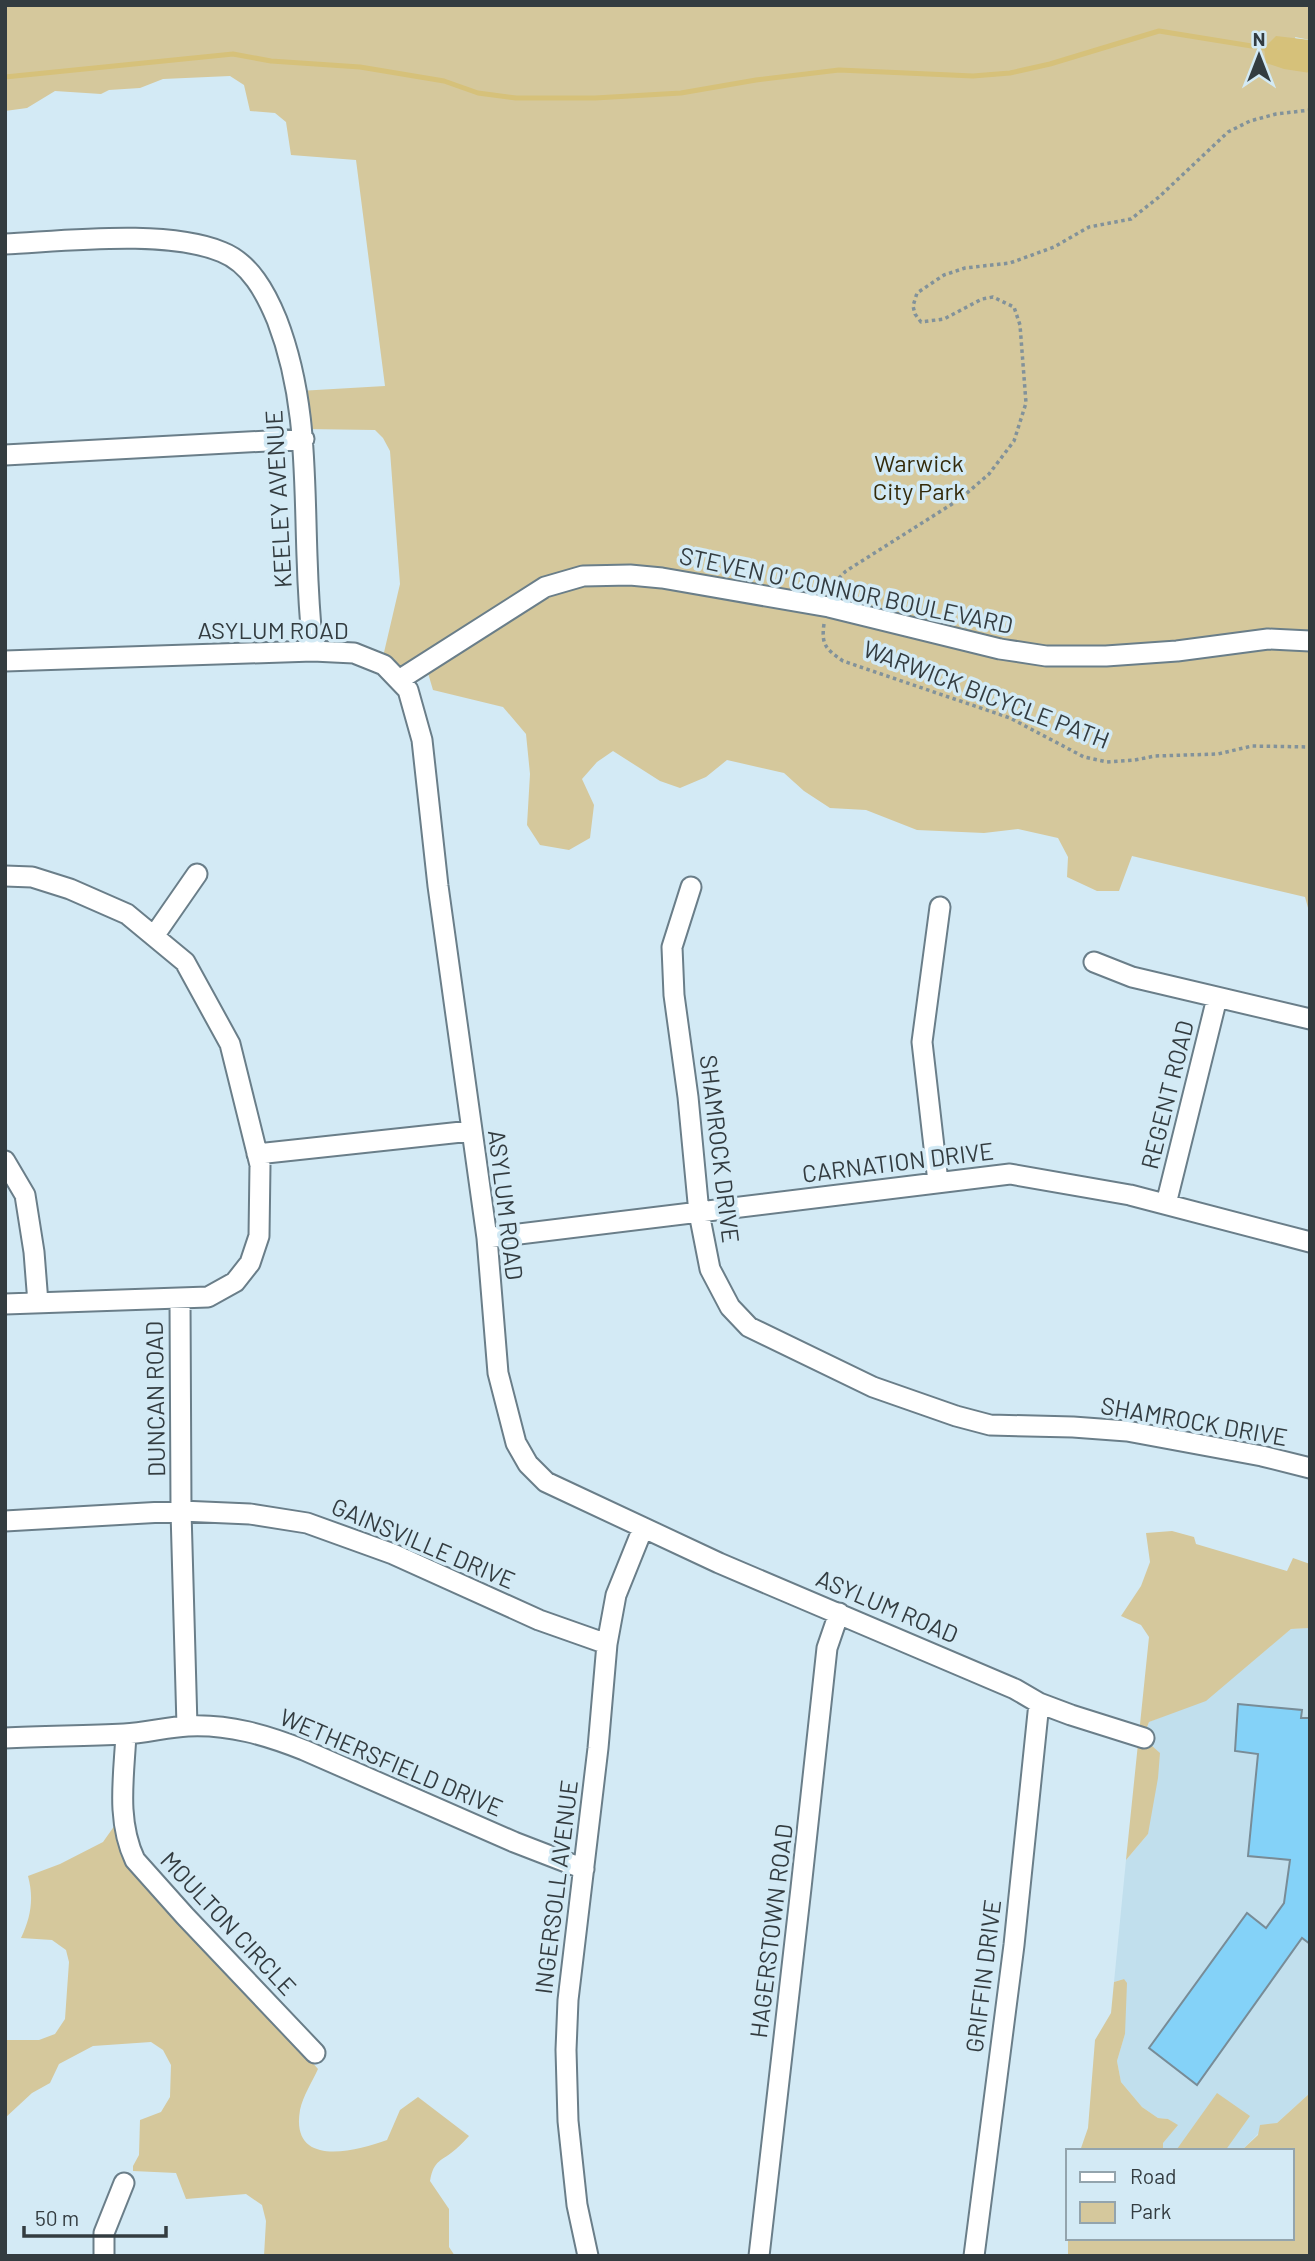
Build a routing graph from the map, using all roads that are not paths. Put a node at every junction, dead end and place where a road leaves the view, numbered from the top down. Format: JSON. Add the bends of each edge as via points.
{"nodes":[{"id":1,"x":5,"y":244,"type":"edge"},
{"id":2,"x":304,"y":439,"type":"junction"},
{"id":3,"x":5,"y":454,"type":"edge"},
{"id":4,"x":1310,"y":641,"type":"edge"},
{"id":5,"x":313,"y":651,"type":"junction"},
{"id":6,"x":5,"y":662,"type":"edge"},
{"id":7,"x":399,"y":680,"type":"junction"},
{"id":8,"x":197,"y":874,"type":"dead end"},
{"id":9,"x":5,"y":876,"type":"edge"},
{"id":10,"x":691,"y":887,"type":"dead end"},
{"id":11,"x":940,"y":907,"type":"dead end"},
{"id":12,"x":154,"y":936,"type":"junction"},
{"id":13,"x":1094,"y":962,"type":"dead end"},
{"id":14,"x":1217,"y":998,"type":"junction"},
{"id":15,"x":1310,"y":1018,"type":"edge"},
{"id":16,"x":471,"y":1131,"type":"junction"},
{"id":17,"x":257,"y":1154,"type":"junction"},
{"id":18,"x":5,"y":1161,"type":"edge"},
{"id":19,"x":938,"y":1182,"type":"junction"},
{"id":20,"x":1166,"y":1204,"type":"junction"},
{"id":21,"x":699,"y":1213,"type":"junction"},
{"id":22,"x":487,"y":1238,"type":"junction"},
{"id":23,"x":1310,"y":1242,"type":"edge"},
{"id":24,"x":180,"y":1299,"type":"junction"},
{"id":25,"x":38,"y":1303,"type":"junction"},
{"id":26,"x":5,"y":1304,"type":"edge"},
{"id":27,"x":1310,"y":1468,"type":"edge"},
{"id":28,"x":181,"y":1511,"type":"junction"},
{"id":29,"x":5,"y":1521,"type":"edge"},
{"id":30,"x":643,"y":1528,"type":"junction"},
{"id":31,"x":839,"y":1613,"type":"junction"},
{"id":32,"x":607,"y":1644,"type":"junction"},
{"id":33,"x":1039,"y":1703,"type":"junction"},
{"id":34,"x":187,"y":1727,"type":"junction"},
{"id":35,"x":125,"y":1734,"type":"junction"},
{"id":36,"x":5,"y":1738,"type":"edge"},
{"id":37,"x":1144,"y":1738,"type":"dead end"},
{"id":38,"x":584,"y":1870,"type":"junction"},
{"id":39,"x":316,"y":2053,"type":"dead end"},
{"id":40,"x":124,"y":2183,"type":"dead end"},
{"id":41,"x":104,"y":2256,"type":"edge"},
{"id":42,"x":588,"y":2256,"type":"edge"},
{"id":43,"x":759,"y":2256,"type":"edge"},
{"id":44,"x":974,"y":2256,"type":"edge"}],
"edges":[{"from":1,"to":2,"type":"street","name":"KEELEY AVENUE","via":[[160,240],[223,252],[244,265],[268,298],[287,348]]},
{"from":2,"to":3,"type":"street"},
{"from":2,"to":5,"type":"street","name":"KEELEY AVENUE"},
{"from":4,"to":7,"type":"street","name":"STEVEN O' CONNOR BOULEVARD","via":[[1268,639],[1177,651],[1046,656],[829,607],[663,578],[583,576],[545,587]]},
{"from":5,"to":6,"type":"street","name":"ASYLUM ROAD"},
{"from":5,"to":7,"type":"street","name":"ASYLUM ROAD","via":[[354,653],[384,665]]},
{"from":7,"to":16,"type":"street","name":"ASYLUM ROAD","via":[[408,690],[422,740]]},
{"from":8,"to":12,"type":"street"},
{"from":9,"to":12,"type":"street","name":"DUNCAN ROAD","via":[[32,877],[70,889],[127,914]]},
{"from":10,"to":21,"type":"street","name":"SHAMROCK DRIVE","via":[[672,947]]},
{"from":11,"to":19,"type":"street","via":[[922,1042]]},
{"from":12,"to":17,"type":"street","name":"DUNCAN ROAD","via":[[185,962],[230,1044]]},
{"from":13,"to":14,"type":"street","via":[[1132,977]]},
{"from":14,"to":15,"type":"street"},
{"from":14,"to":20,"type":"street","name":"REGENT ROAD"},
{"from":16,"to":17,"type":"street"},
{"from":16,"to":22,"type":"street","name":"ASYLUM ROAD"},
{"from":17,"to":24,"type":"street","name":"DUNCAN ROAD","via":[[259,1236],[250,1264],[235,1282],[208,1297]]},
{"from":18,"to":25,"type":"street","via":[[25,1195]]},
{"from":19,"to":20,"type":"street","name":"CARNATION DRIVE","via":[[1010,1174]]},
{"from":19,"to":21,"type":"street","name":"CARNATION DRIVE"},
{"from":20,"to":23,"type":"street","name":"CARNATION DRIVE"},
{"from":21,"to":22,"type":"street","name":"CARNATION DRIVE"},
{"from":21,"to":27,"type":"street","name":"SHAMROCK DRIVE","via":[[710,1269],[730,1307],[749,1327],[873,1387],[990,1425],[1127,1431]]},
{"from":22,"to":30,"type":"street","name":"ASYLUM ROAD","via":[[498,1373],[516,1443],[546,1482]]},
{"from":24,"to":25,"type":"street"},
{"from":24,"to":28,"type":"street","name":"DUNCAN ROAD"},
{"from":25,"to":26,"type":"street"},
{"from":28,"to":29,"type":"street","name":"GAINSVILLE DRIVE"},
{"from":28,"to":32,"type":"street","name":"GAINSVILLE DRIVE","via":[[271,1516],[323,1528]]},
{"from":28,"to":34,"type":"street","name":"DUNCAN ROAD"},
{"from":30,"to":31,"type":"street","name":"ASYLUM ROAD"},
{"from":30,"to":32,"type":"street","name":"INGERSOLL AVENUE","via":[[616,1595]]},
{"from":31,"to":33,"type":"street","name":"ASYLUM ROAD"},
{"from":31,"to":43,"type":"street","name":"HAGERSTOWN ROAD","via":[[827,1648]]},
{"from":32,"to":38,"type":"street","name":"INGERSOLL AVENUE"},
{"from":33,"to":37,"type":"street","name":"ASYLUM ROAD"},
{"from":33,"to":44,"type":"street","name":"GRIFFIN DRIVE"},
{"from":34,"to":35,"type":"street","name":"WETHERSFIELD DRIVE"},
{"from":34,"to":38,"type":"street","name":"WETHERSFIELD DRIVE","via":[[228,1728],[271,1737]]},
{"from":35,"to":36,"type":"street","name":"WETHERSFIELD DRIVE"},
{"from":35,"to":39,"type":"street","name":"MOULTON CIRCLE","via":[[122,1816],[135,1860]]},
{"from":38,"to":42,"type":"street","name":"INGERSOLL AVENUE","via":[[568,2000],[566,2092],[577,2205]]},
{"from":40,"to":41,"type":"street","via":[[104,2233]]}]}
